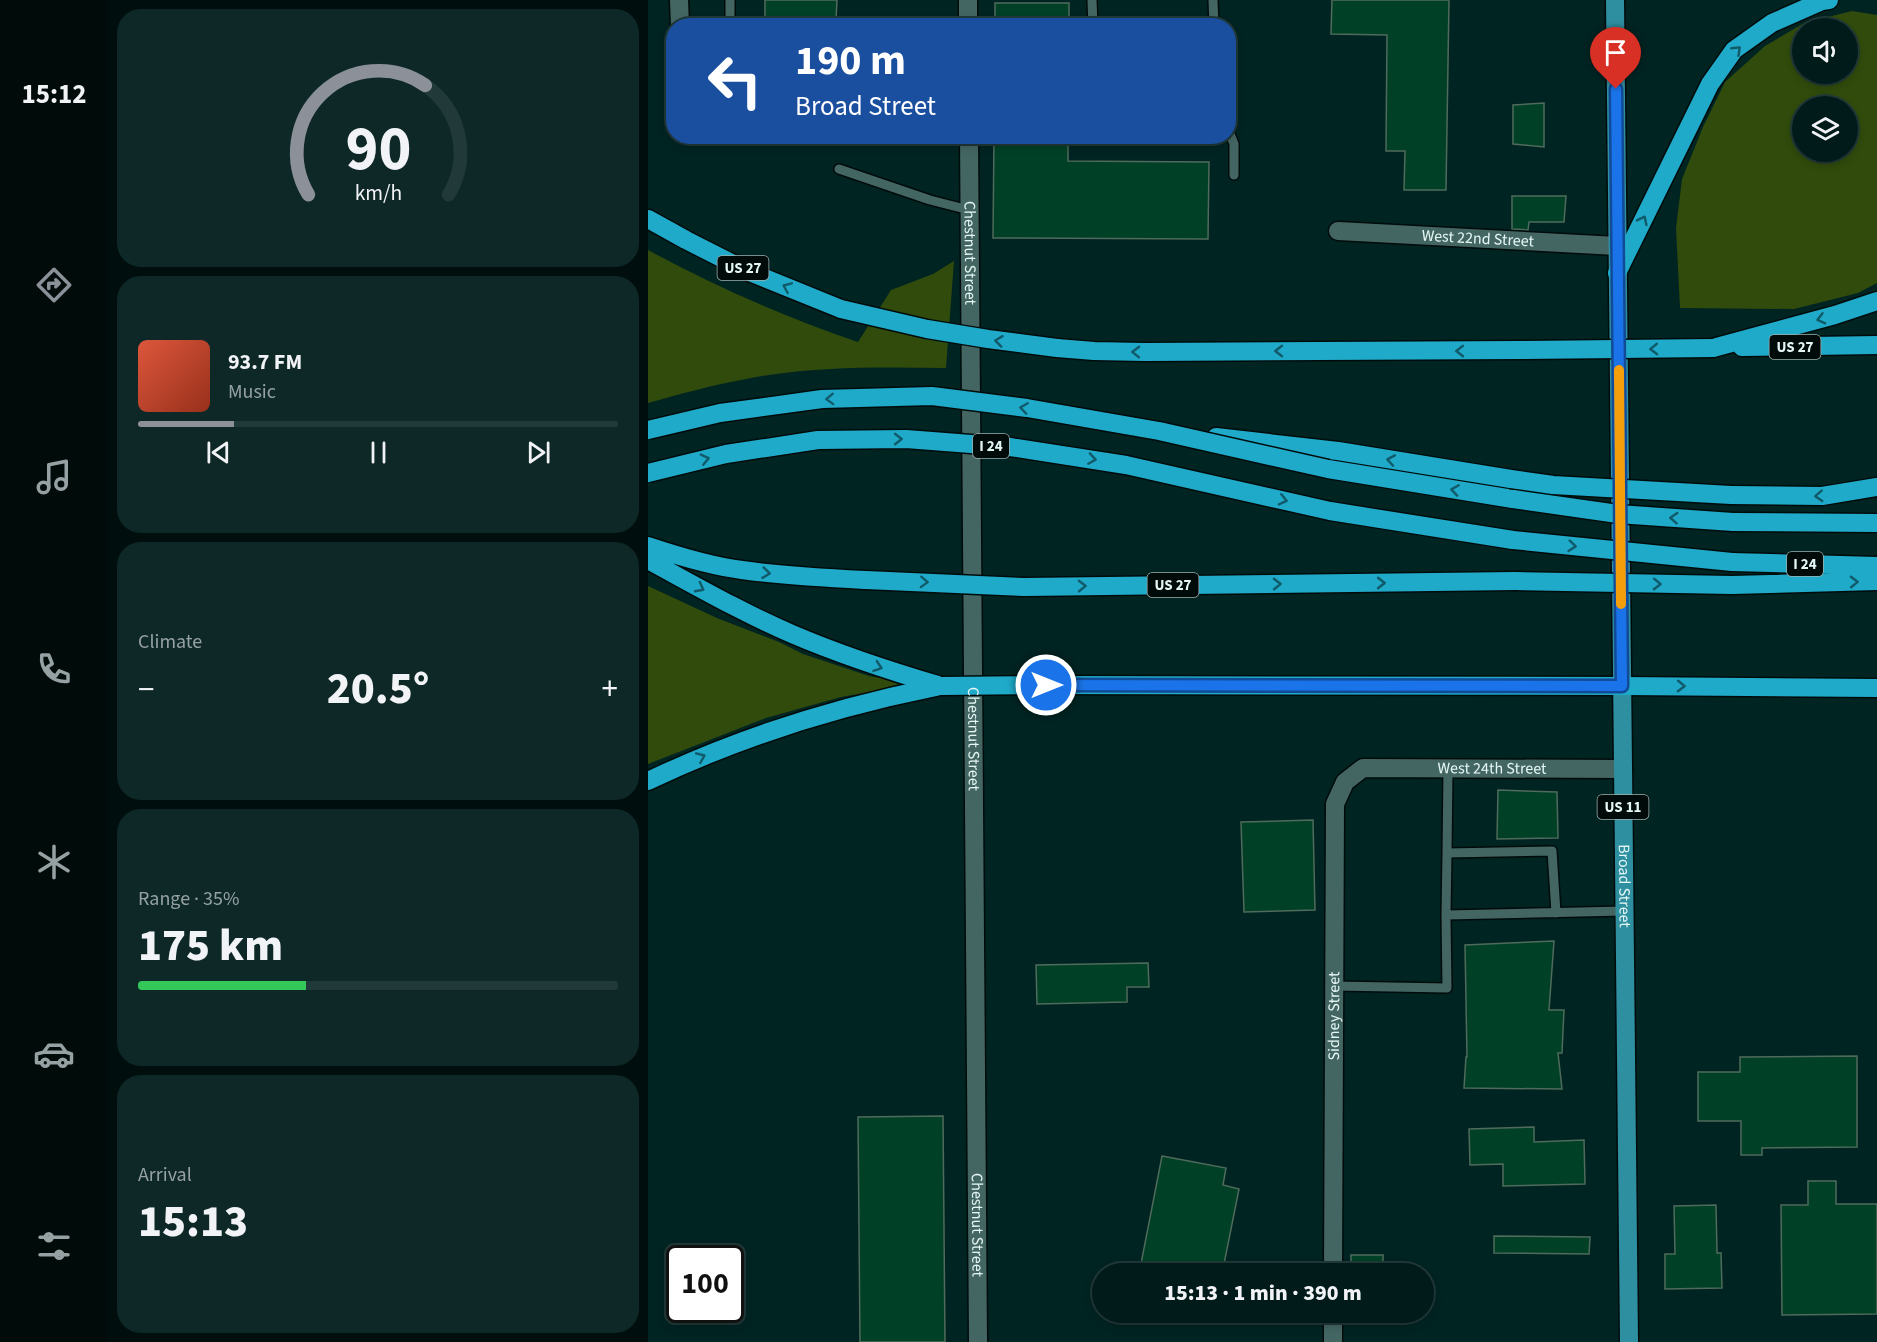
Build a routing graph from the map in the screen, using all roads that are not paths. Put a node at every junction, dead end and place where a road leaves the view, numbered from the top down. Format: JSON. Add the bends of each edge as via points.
{"nodes":[{"id":1,"x":679,"y":0,"type":"edge"},
{"id":2,"x":730,"y":0,"type":"edge"},
{"id":3,"x":968,"y":0,"type":"edge"},
{"id":4,"x":1092,"y":0,"type":"edge"},
{"id":5,"x":1213,"y":0,"type":"edge"},
{"id":6,"x":1615,"y":0,"type":"edge"},
{"id":7,"x":1829,"y":0,"type":"edge"},
{"id":8,"x":680,"y":18,"type":"edge"},
{"id":9,"x":730,"y":18,"type":"edge"},
{"id":10,"x":968,"y":18,"type":"edge"},
{"id":11,"x":1093,"y":18,"type":"edge"},
{"id":12,"x":1214,"y":18,"type":"edge"},
{"id":13,"x":969,"y":144,"type":"edge"},
{"id":14,"x":1234,"y":144,"type":"edge"},
{"id":15,"x":839,"y":169,"type":"dead end"},
{"id":16,"x":1234,"y":175,"type":"dead end"},
{"id":17,"x":969,"y":210,"type":"junction"},
{"id":18,"x":648,"y":219,"type":"edge"},
{"id":19,"x":1338,"y":231,"type":"dead end"},
{"id":20,"x":1617,"y":246,"type":"junction"},
{"id":21,"x":1617,"y":273,"type":"junction"},
{"id":22,"x":1877,"y":301,"type":"edge"},
{"id":23,"x":1877,"y":345,"type":"edge"},
{"id":24,"x":1713,"y":348,"type":"junction"},
{"id":25,"x":648,"y":430,"type":"edge"},
{"id":26,"x":1159,"y":430,"type":"junction"},
{"id":27,"x":648,"y":473,"type":"edge"},
{"id":28,"x":1877,"y":487,"type":"edge"},
{"id":29,"x":1877,"y":523,"type":"edge"},
{"id":30,"x":648,"y":546,"type":"edge"},
{"id":31,"x":648,"y":560,"type":"edge"},
{"id":32,"x":1877,"y":566,"type":"edge"},
{"id":33,"x":1877,"y":581,"type":"edge"},
{"id":34,"x":941,"y":686,"type":"junction"},
{"id":35,"x":1622,"y":686,"type":"junction"},
{"id":36,"x":1877,"y":688,"type":"edge"},
{"id":37,"x":1363,"y":768,"type":"joint"},
{"id":38,"x":1448,"y":769,"type":"junction"},
{"id":39,"x":1623,"y":769,"type":"junction"},
{"id":40,"x":648,"y":781,"type":"edge"},
{"id":41,"x":1447,"y":853,"type":"junction"},
{"id":42,"x":1624,"y":911,"type":"junction"},
{"id":43,"x":1556,"y":913,"type":"junction"},
{"id":44,"x":1446,"y":915,"type":"junction"},
{"id":45,"x":1334,"y":986,"type":"junction"},
{"id":46,"x":1333,"y":1263,"type":"edge"},
{"id":47,"x":1333,"y":1323,"type":"edge"},
{"id":48,"x":978,"y":1342,"type":"edge"},
{"id":49,"x":1333,"y":1342,"type":"edge"},
{"id":50,"x":1629,"y":1342,"type":"edge"}],
"edges":[{"from":1,"to":8,"type":"street"},
{"from":2,"to":9,"type":"lane"},
{"from":3,"to":10,"type":"street"},
{"from":4,"to":11,"type":"lane"},
{"from":5,"to":12,"type":"lane"},
{"from":6,"to":20,"type":"main road","name":"Broad Street","number":"US 11"},
{"from":21,"to":7,"type":"highway","one_way":true,"via":[[1710,84],[1734,51],[1772,22]]},
{"from":13,"to":17,"type":"street","name":"Chestnut Street"},
{"from":14,"to":16,"type":"lane"},
{"from":15,"to":17,"type":"lane"},
{"from":17,"to":48,"type":"street","name":"Chestnut Street"},
{"from":24,"to":18,"type":"highway","number":"US 27","one_way":true,"bridge":true,"via":[[1194,352],[1057,348],[927,329],[841,309],[747,271]]},
{"from":19,"to":20,"type":"street","name":"West 22nd Street"},
{"from":20,"to":21,"type":"main road","name":"Broad Street","number":"US 11"},
{"from":21,"to":35,"type":"main road","name":"Broad Street","number":"US 11"},
{"from":22,"to":24,"type":"highway","one_way":true},
{"from":23,"to":24,"type":"highway","number":"US 27"},
{"from":26,"to":25,"type":"highway","one_way":true,"bridge":true,"via":[[932,396],[822,399],[720,413]]},
{"from":28,"to":26,"type":"highway","one_way":true,"bridge":true,"via":[[1822,496],[1553,486],[1338,451]]},
{"from":29,"to":26,"type":"highway","one_way":true,"bridge":true,"via":[[1733,522],[1618,514],[1328,469]]},
{"from":27,"to":32,"type":"highway","number":"I 24","one_way":true,"bridge":true,"via":[[726,454],[818,440],[906,439],[1010,447],[1126,465],[1330,511],[1514,540],[1732,562]]},
{"from":30,"to":33,"type":"highway","number":"US 27","one_way":true,"bridge":true,"via":[[740,570],[788,576],[1024,587]]},
{"from":31,"to":34,"type":"highway","one_way":true,"via":[[792,634]]},
{"from":34,"to":35,"type":"highway","bridge":true},
{"from":40,"to":34,"type":"highway","one_way":true,"via":[[782,726],[887,696]]},
{"from":35,"to":36,"type":"highway","one_way":true},
{"from":35,"to":39,"type":"main road","name":"Broad Street","number":"US 11"},
{"from":37,"to":38,"type":"street","name":"West 24th Street"},
{"from":37,"to":45,"type":"street","name":"Sidney Street","via":[[1345,782],[1335,804]]},
{"from":38,"to":39,"type":"street","name":"West 24th Street"},
{"from":38,"to":41,"type":"lane"},
{"from":39,"to":42,"type":"main road","name":"Broad Street","number":"US 11"},
{"from":41,"to":43,"type":"lane","via":[[1552,851]]},
{"from":41,"to":44,"type":"lane"},
{"from":42,"to":43,"type":"lane"},
{"from":42,"to":50,"type":"main road","name":"Broad Street","number":"US 11"},
{"from":43,"to":44,"type":"lane"},
{"from":44,"to":45,"type":"lane","via":[[1447,988]]},
{"from":45,"to":46,"type":"street","name":"Sidney Street"},
{"from":47,"to":49,"type":"street"}]}
